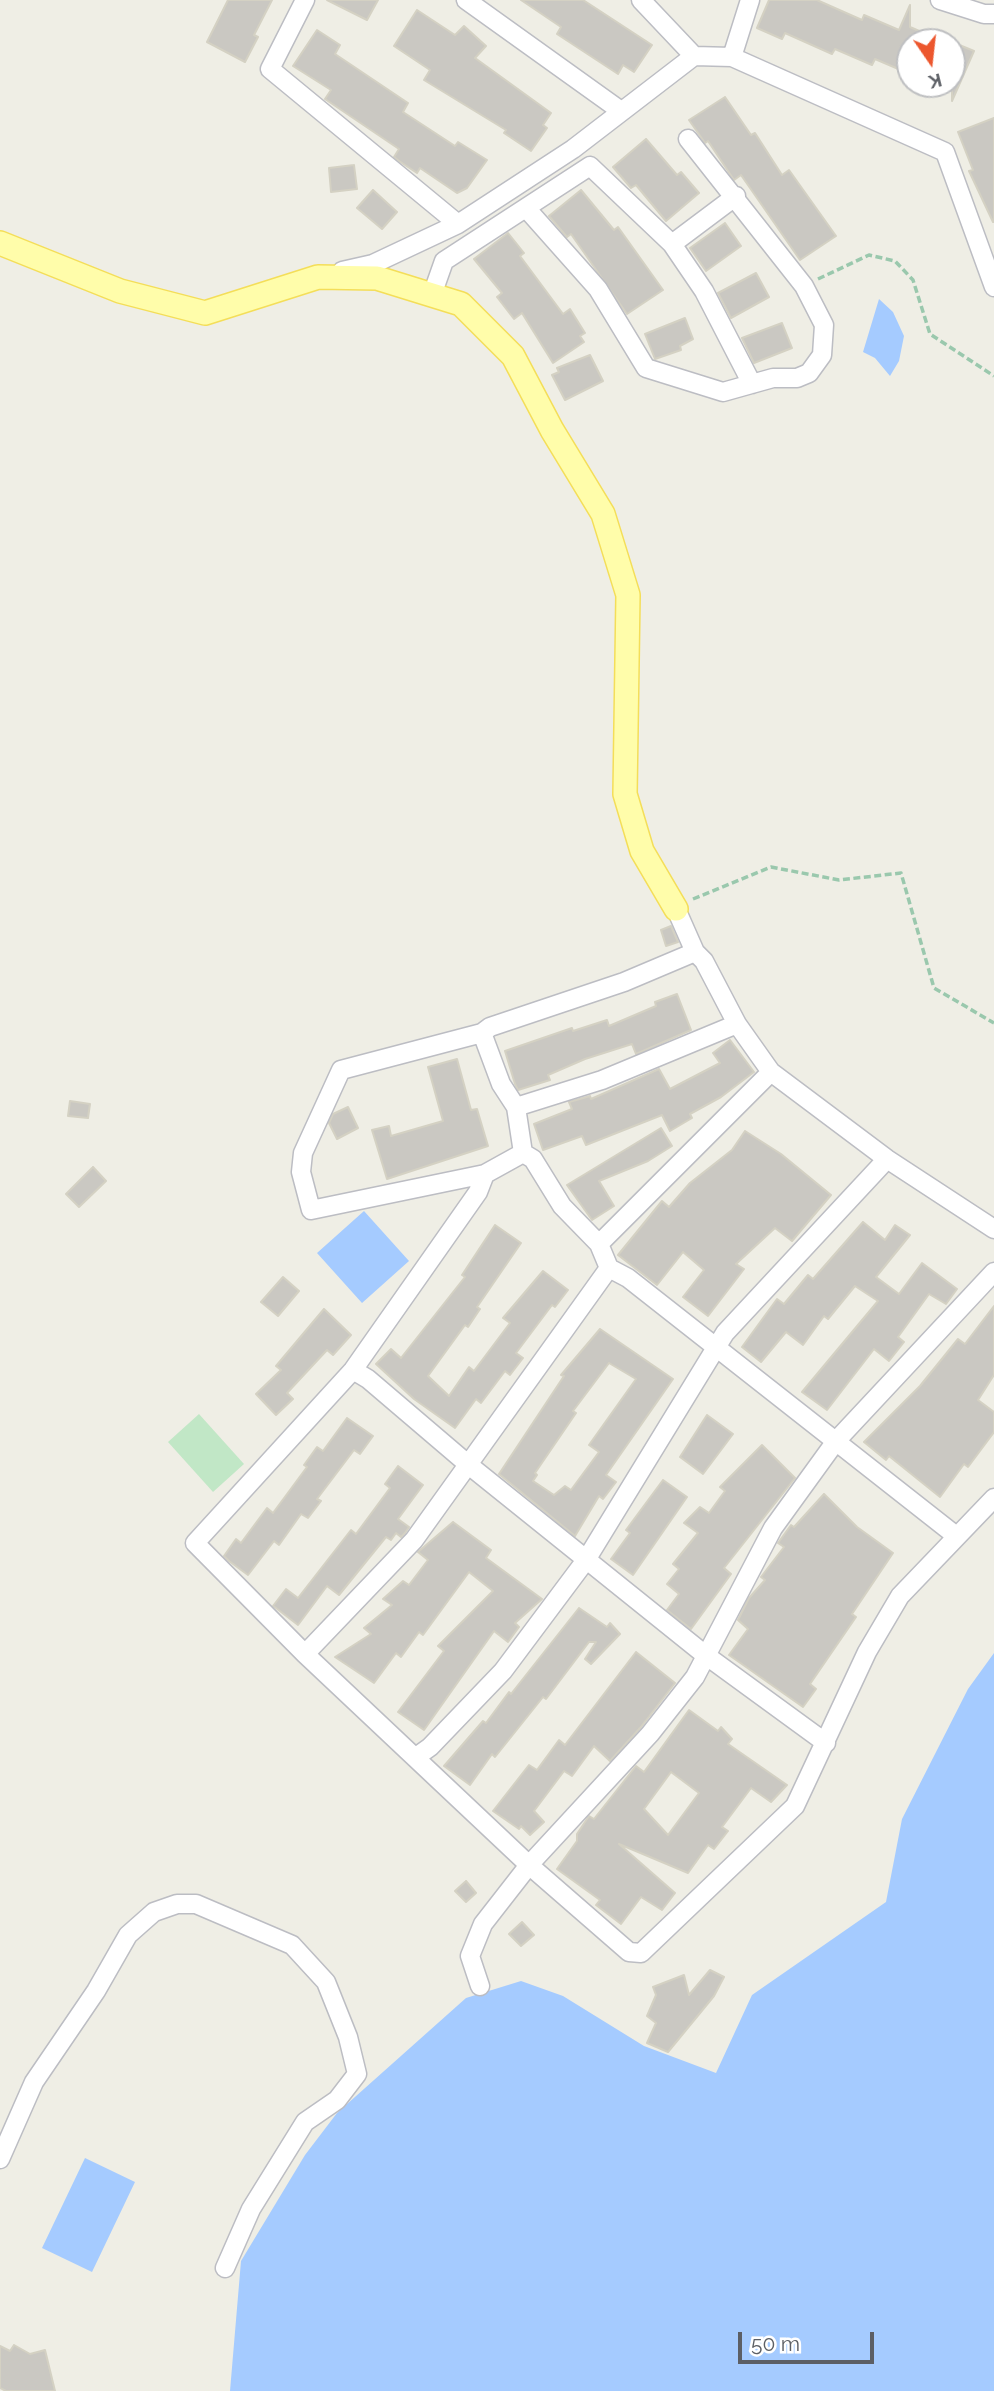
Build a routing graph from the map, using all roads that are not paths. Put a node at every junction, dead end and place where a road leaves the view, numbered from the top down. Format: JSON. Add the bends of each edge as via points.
{"nodes":[{"id":1,"x":305,"y":0,"type":"edge"},
{"id":2,"x":466,"y":0,"type":"edge"},
{"id":3,"x":641,"y":0,"type":"edge"},
{"id":4,"x":750,"y":0,"type":"edge"},
{"id":5,"x":940,"y":0,"type":"edge"},
{"id":6,"x":994,"y":14,"type":"edge"},
{"id":7,"x":694,"y":56,"type":"junction"},
{"id":8,"x":732,"y":57,"type":"junction"},
{"id":9,"x":621,"y":111,"type":"junction"},
{"id":10,"x":688,"y":139,"type":"dead end"},
{"id":11,"x":736,"y":196,"type":"junction"},
{"id":12,"x":526,"y":208,"type":"junction"},
{"id":13,"x":458,"y":224,"type":"junction"},
{"id":14,"x":0,"y":243,"type":"edge"},
{"id":15,"x":672,"y":244,"type":"junction"},
{"id":16,"x":318,"y":277,"type":"junction"},
{"id":17,"x":994,"y":287,"type":"edge"},
{"id":18,"x":432,"y":295,"type":"junction"},
{"id":19,"x":752,"y":384,"type":"junction"},
{"id":20,"x":676,"y":909,"type":"joint"},
{"id":21,"x":695,"y":952,"type":"junction"},
{"id":22,"x":737,"y":1024,"type":"junction"},
{"id":23,"x":482,"y":1033,"type":"junction"},
{"id":24,"x":771,"y":1072,"type":"junction"},
{"id":25,"x":516,"y":1107,"type":"junction"},
{"id":26,"x":523,"y":1153,"type":"junction"},
{"id":27,"x":887,"y":1159,"type":"junction"},
{"id":28,"x":485,"y":1174,"type":"junction"},
{"id":29,"x":994,"y":1229,"type":"edge"},
{"id":30,"x":599,"y":1244,"type":"junction"},
{"id":31,"x":609,"y":1268,"type":"junction"},
{"id":32,"x":994,"y":1272,"type":"edge"},
{"id":33,"x":718,"y":1349,"type":"junction"},
{"id":34,"x":353,"y":1370,"type":"junction"},
{"id":35,"x":836,"y":1441,"type":"junction"},
{"id":36,"x":470,"y":1466,"type":"junction"},
{"id":37,"x":994,"y":1498,"type":"edge"},
{"id":38,"x":955,"y":1535,"type":"junction"},
{"id":39,"x":586,"y":1560,"type":"junction"},
{"id":40,"x":305,"y":1654,"type":"junction"},
{"id":41,"x":704,"y":1654,"type":"junction"},
{"id":42,"x":826,"y":1744,"type":"junction"},
{"id":43,"x":416,"y":1757,"type":"junction"},
{"id":44,"x":529,"y":1865,"type":"junction"},
{"id":45,"x":480,"y":1986,"type":"dead end"},
{"id":46,"x":0,"y":2159,"type":"edge"},
{"id":47,"x":225,"y":2268,"type":"dead end"}],
"edges":[{"from":1,"to":13,"type":"street","via":[[270,69]]},
{"from":2,"to":9,"type":"street"},
{"from":3,"to":7,"type":"street"},
{"from":4,"to":8,"type":"street"},
{"from":5,"to":6,"type":"street"},
{"from":7,"to":8,"type":"street"},
{"from":7,"to":9,"type":"street"},
{"from":8,"to":17,"type":"street","via":[[945,152]]},
{"from":9,"to":13,"type":"street","via":[[573,149]]},
{"from":10,"to":11,"type":"street"},
{"from":11,"to":15,"type":"street"},
{"from":11,"to":19,"type":"street","via":[[804,286],[824,325],[817,366],[797,378]]},
{"from":12,"to":15,"type":"street","via":[[590,166]]},
{"from":12,"to":18,"type":"street","via":[[444,261]]},
{"from":12,"to":19,"type":"street","via":[[598,289],[646,369],[723,392]]},
{"from":13,"to":16,"type":"street","via":[[373,264]]},
{"from":14,"to":16,"type":"main road","via":[[120,291],[205,313]]},
{"from":15,"to":19,"type":"street","via":[[704,291]]},
{"from":16,"to":18,"type":"main road","via":[[377,278]]},
{"from":18,"to":20,"type":"main road","via":[[461,304],[513,356],[603,514],[628,595],[625,794],[642,851]]},
{"from":20,"to":21,"type":"street"},
{"from":21,"to":22,"type":"street"},
{"from":21,"to":23,"type":"street"},
{"from":22,"to":24,"type":"street"},
{"from":22,"to":25,"type":"street","via":[[603,1080]]},
{"from":23,"to":25,"type":"street","via":[[501,1084]]},
{"from":23,"to":28,"type":"street","via":[[341,1070],[303,1153],[301,1172],[311,1210]]},
{"from":24,"to":27,"type":"street"},
{"from":24,"to":30,"type":"street"},
{"from":25,"to":26,"type":"street"},
{"from":26,"to":28,"type":"street"},
{"from":26,"to":30,"type":"street","via":[[533,1159],[562,1206]]},
{"from":27,"to":29,"type":"street"},
{"from":27,"to":33,"type":"street","via":[[725,1333]]},
{"from":28,"to":34,"type":"street","via":[[478,1192]]},
{"from":30,"to":31,"type":"street"},
{"from":31,"to":33,"type":"street"},
{"from":31,"to":36,"type":"street"},
{"from":32,"to":35,"type":"street"},
{"from":33,"to":35,"type":"street"},
{"from":33,"to":39,"type":"street"},
{"from":34,"to":36,"type":"street"},
{"from":34,"to":40,"type":"street","via":[[195,1544]]},
{"from":35,"to":38,"type":"street"},
{"from":35,"to":41,"type":"street","via":[[772,1528]]},
{"from":36,"to":39,"type":"street"},
{"from":36,"to":40,"type":"street","via":[[414,1540]]},
{"from":37,"to":38,"type":"street"},
{"from":38,"to":42,"type":"street","via":[[900,1596],[867,1652]]},
{"from":39,"to":41,"type":"street"},
{"from":39,"to":43,"type":"street","via":[[503,1671]]},
{"from":40,"to":43,"type":"street"},
{"from":41,"to":42,"type":"street"},
{"from":41,"to":44,"type":"street","via":[[695,1677],[650,1734]]},
{"from":42,"to":44,"type":"street","via":[[794,1806],[641,1953],[629,1952]]},
{"from":43,"to":44,"type":"street"},
{"from":44,"to":45,"type":"street","via":[[483,1924],[470,1956]]},
{"from":46,"to":47,"type":"street","via":[[34,2082],[128,1935],[153,1912],[196,1904],[292,1945],[326,1982],[357,2074],[337,2100],[305,2122],[251,2209]]}]}
